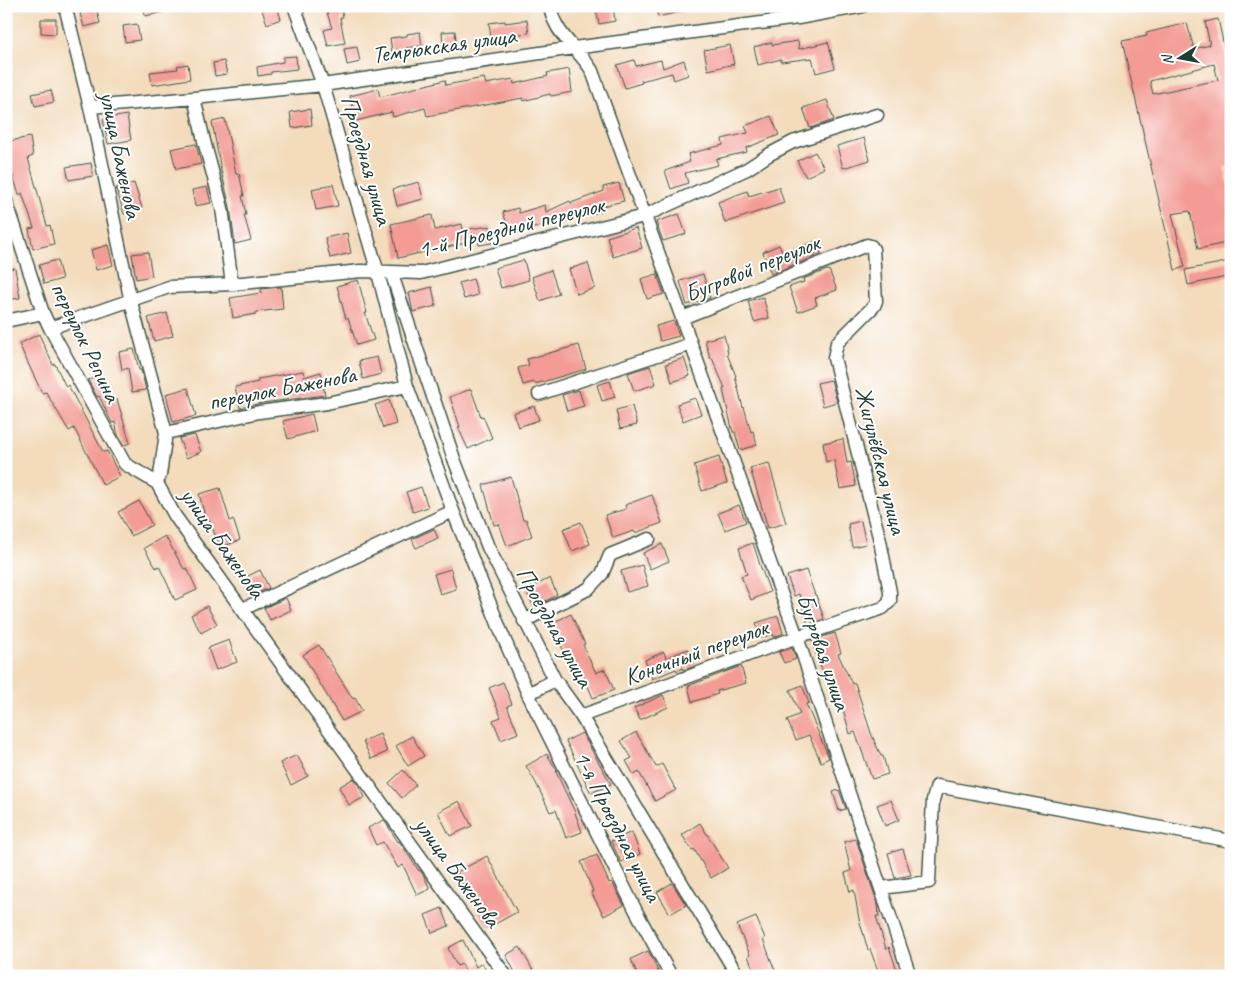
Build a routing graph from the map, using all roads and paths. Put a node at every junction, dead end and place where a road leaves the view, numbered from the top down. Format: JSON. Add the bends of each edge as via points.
{"nodes":[{"id":1,"x":65,"y":6,"type":"edge"},
{"id":2,"x":294,"y":6,"type":"edge"},
{"id":3,"x":550,"y":6,"type":"edge"},
{"id":4,"x":863,"y":6,"type":"edge"},
{"id":5,"x":797,"y":12,"type":"edge"},
{"id":6,"x":574,"y":48,"type":"junction"},
{"id":7,"x":323,"y":85,"type":"junction"},
{"id":8,"x":194,"y":98,"type":"junction"},
{"id":9,"x":90,"y":106,"type":"junction"},
{"id":10,"x":877,"y":115,"type":"dead end"},
{"id":11,"x":6,"y":200,"type":"edge"},
{"id":12,"x":644,"y":216,"type":"junction"},
{"id":13,"x":871,"y":246,"type":"joint"},
{"id":14,"x":391,"y":272,"type":"junction"},
{"id":15,"x":378,"y":273,"type":"junction"},
{"id":16,"x":232,"y":284,"type":"junction"},
{"id":17,"x":131,"y":302,"type":"junction"},
{"id":18,"x":43,"y":313,"type":"junction"},
{"id":19,"x":682,"y":318,"type":"junction"},
{"id":20,"x":6,"y":321,"type":"edge"},
{"id":21,"x":50,"y":328,"type":"junction"},
{"id":22,"x":691,"y":344,"type":"junction"},
{"id":23,"x":407,"y":386,"type":"junction"},
{"id":24,"x":539,"y":394,"type":"dead end"},
{"id":25,"x":166,"y":433,"type":"junction"},
{"id":26,"x":157,"y":483,"type":"junction"},
{"id":27,"x":453,"y":512,"type":"junction"},
{"id":28,"x":649,"y":539,"type":"dead end"},
{"id":29,"x":242,"y":610,"type":"junction"},
{"id":30,"x":524,"y":621,"type":"junction"},
{"id":31,"x":797,"y":637,"type":"junction"},
{"id":32,"x":554,"y":680,"type":"junction"},
{"id":33,"x":528,"y":694,"type":"junction"},
{"id":34,"x":581,"y":716,"type":"junction"},
{"id":35,"x":1231,"y":841,"type":"edge"},
{"id":36,"x":881,"y":888,"type":"junction"},
{"id":37,"x":506,"y":976,"type":"edge"},
{"id":38,"x":671,"y":976,"type":"edge"},
{"id":39,"x":738,"y":976,"type":"edge"},
{"id":40,"x":910,"y":976,"type":"edge"}],
"edges":[{"from":1,"to":9,"type":"street","name":"улица Баженова"},
{"from":2,"to":7,"type":"street","name":"Проездная улица"},
{"from":3,"to":6,"type":"street","via":[[555,22]]},
{"from":4,"to":5,"type":"street","name":"Темрюкская улица"},
{"from":5,"to":6,"type":"street","name":"Темрюкская улица"},
{"from":6,"to":7,"type":"street","name":"Темрюкская улица"},
{"from":6,"to":12,"type":"street","via":[[592,71]]},
{"from":7,"to":8,"type":"street","name":"Темрюкская улица"},
{"from":7,"to":15,"type":"street","name":"Проездная улица"},
{"from":8,"to":9,"type":"street","name":"Темрюкская улица"},
{"from":8,"to":16,"type":"street","via":[[222,208]]},
{"from":9,"to":17,"type":"street","name":"улица Баженова"},
{"from":10,"to":12,"type":"street","name":"1-й Проездной переулок","via":[[793,142],[747,169]]},
{"from":11,"to":18,"type":"street","name":"переулок Репина"},
{"from":12,"to":14,"type":"street","name":"1-й Проездной переулок","via":[[421,273]]},
{"from":12,"to":19,"type":"street"},
{"from":13,"to":19,"type":"street","name":"Бугровой переулок"},
{"from":13,"to":31,"type":"street","name":"Жигулёвская улица","via":[[876,301],[837,342],[834,358],[891,596],[883,608]]},
{"from":14,"to":15,"type":"street","name":"1-й Проездной переулок"},
{"from":14,"to":30,"type":"street","name":"Проездная улица","via":[[488,547]]},
{"from":15,"to":16,"type":"street","name":"1-й Проездной переулок","via":[[361,271]]},
{"from":15,"to":23,"type":"street","name":"Проездная улица"},
{"from":16,"to":17,"type":"street","name":"1-й Проездной переулок","via":[[170,287]]},
{"from":17,"to":21,"type":"street","name":"1-й Проездной переулок"},
{"from":17,"to":25,"type":"street","name":"улица Баженова"},
{"from":18,"to":20,"type":"street"},
{"from":18,"to":21,"type":"street","name":"переулок Репина"},
{"from":19,"to":22,"type":"street","name":"Бугровой переулок"},
{"from":21,"to":26,"type":"street","name":"переулок Репина","via":[[125,464]]},
{"from":22,"to":24,"type":"street"},
{"from":22,"to":31,"type":"street","name":"Бугровая улица"},
{"from":23,"to":25,"type":"street","name":"переулок Баженова","via":[[327,403],[259,412]]},
{"from":23,"to":27,"type":"street","name":"Проездная улица"},
{"from":25,"to":26,"type":"street","name":"улица Баженова"},
{"from":26,"to":29,"type":"street","name":"улица Баженова","via":[[175,516]]},
{"from":27,"to":29,"type":"street"},
{"from":27,"to":33,"type":"street","name":"Проездная улица"},
{"from":28,"to":30,"type":"street","via":[[610,555],[602,574],[588,589]]},
{"from":29,"to":37,"type":"street","name":"улица Баженова"},
{"from":30,"to":32,"type":"street","name":"Проездная улица"},
{"from":31,"to":34,"type":"street","name":"Конечный переулок"},
{"from":31,"to":36,"type":"street","name":"Бугровая улица"},
{"from":32,"to":33,"type":"street"},
{"from":32,"to":34,"type":"street","name":"Проездная улица"},
{"from":33,"to":38,"type":"street","name":"1-я Проездная улица"},
{"from":34,"to":39,"type":"street","name":"Проездная улица"},
{"from":35,"to":36,"type":"street","via":[[937,786],[933,800],[930,882]]},
{"from":36,"to":40,"type":"street","name":"Бугровая улица"}]}
